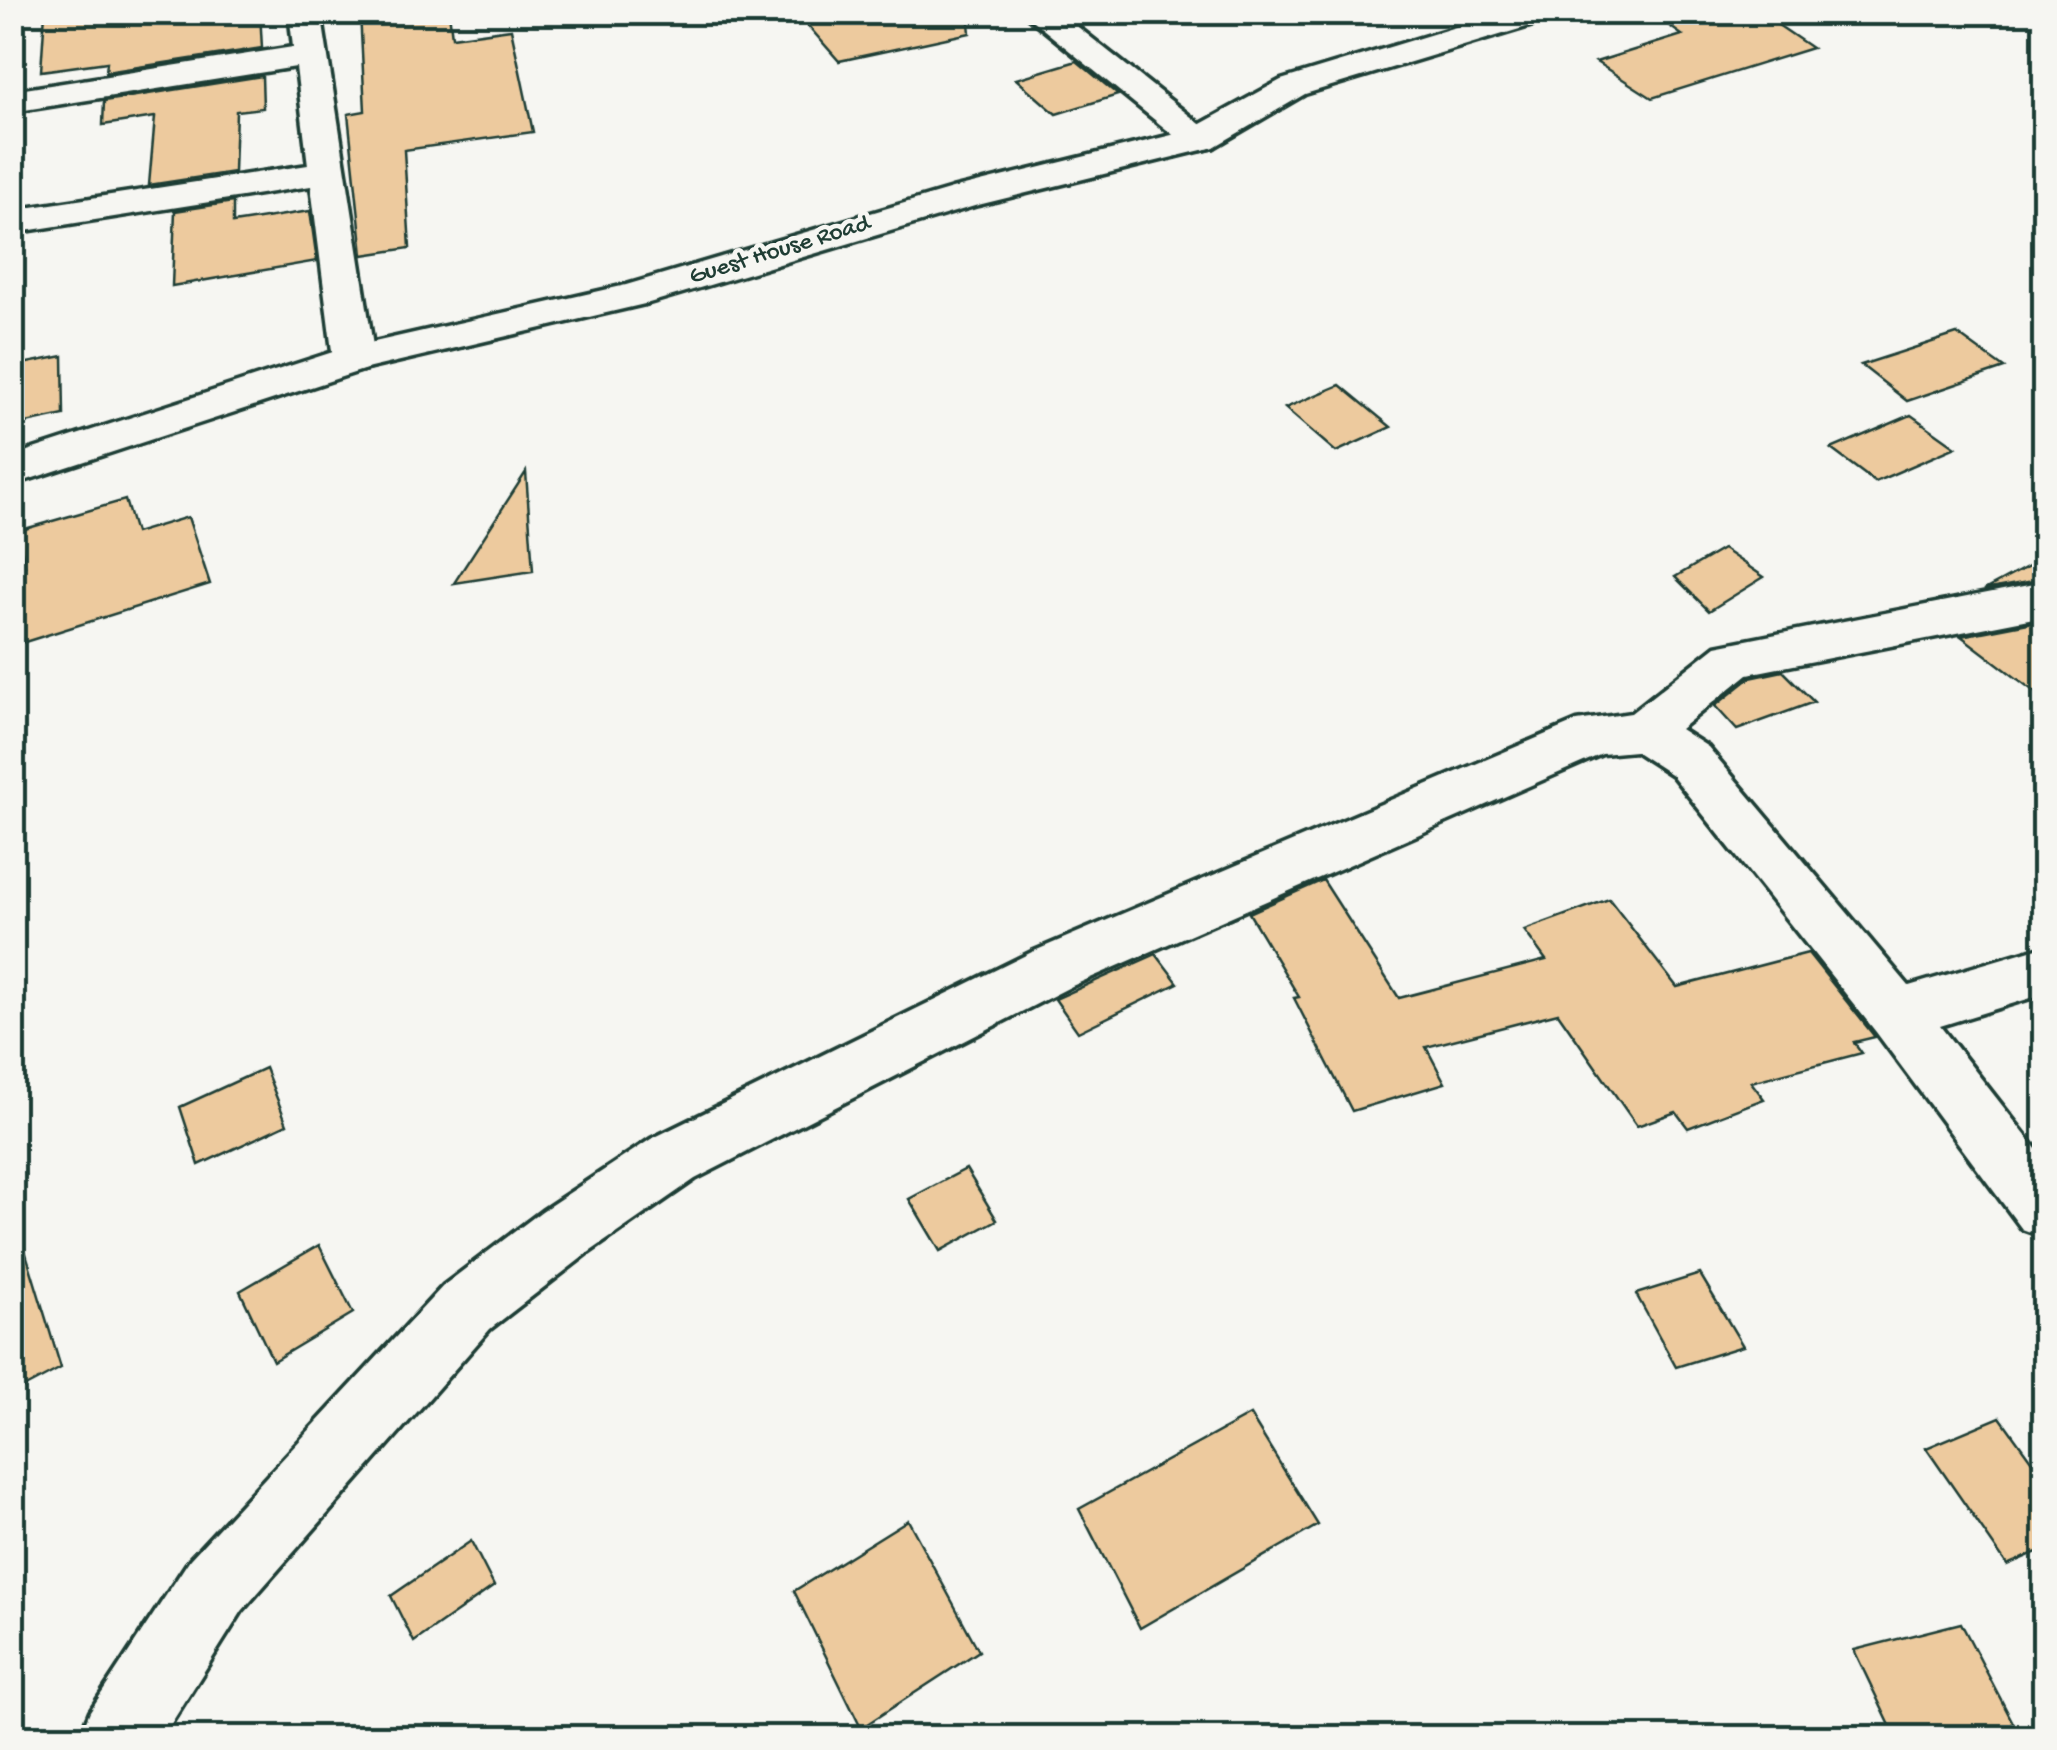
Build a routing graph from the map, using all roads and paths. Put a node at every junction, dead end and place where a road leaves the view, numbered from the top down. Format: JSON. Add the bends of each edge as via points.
{"nodes":[{"id":1,"x":305,"y":12,"type":"edge"},
{"id":2,"x":1038,"y":12,"type":"edge"},
{"id":3,"x":1541,"y":12,"type":"edge"},
{"id":4,"x":312,"y":54,"type":"junction"},
{"id":5,"x":12,"y":102,"type":"edge"},
{"id":6,"x":1200,"y":139,"type":"junction"},
{"id":7,"x":326,"y":173,"type":"junction"},
{"id":8,"x":12,"y":222,"type":"edge"},
{"id":9,"x":354,"y":359,"type":"junction"},
{"id":10,"x":12,"y":470,"type":"edge"},
{"id":11,"x":2044,"y":599,"type":"edge"},
{"id":12,"x":1643,"y":730,"type":"junction"},
{"id":13,"x":2044,"y":970,"type":"edge"},
{"id":14,"x":1897,"y":1014,"type":"junction"},
{"id":15,"x":2044,"y":1208,"type":"edge"},
{"id":16,"x":116,"y":1738,"type":"edge"}],
"edges":[{"from":1,"to":4,"type":"street"},
{"from":2,"to":6,"type":"street"},
{"from":3,"to":6,"type":"street","name":"Guest House Road","via":[[1292,87]]},
{"from":4,"to":5,"type":"street"},
{"from":4,"to":7,"type":"street"},
{"from":6,"to":9,"type":"street","name":"Guest House Road","via":[[966,197],[635,295]]},
{"from":7,"to":8,"type":"street"},
{"from":7,"to":9,"type":"street"},
{"from":9,"to":10,"type":"street","name":"Guest House Road"},
{"from":11,"to":12,"type":"street","via":[[1733,659]]},
{"from":12,"to":14,"type":"street","via":[[1690,761]]},
{"from":12,"to":16,"type":"street","via":[[1595,736],[1052,968],[674,1159],[466,1307],[216,1585]]},
{"from":13,"to":14,"type":"street"},
{"from":14,"to":15,"type":"street"}]}
